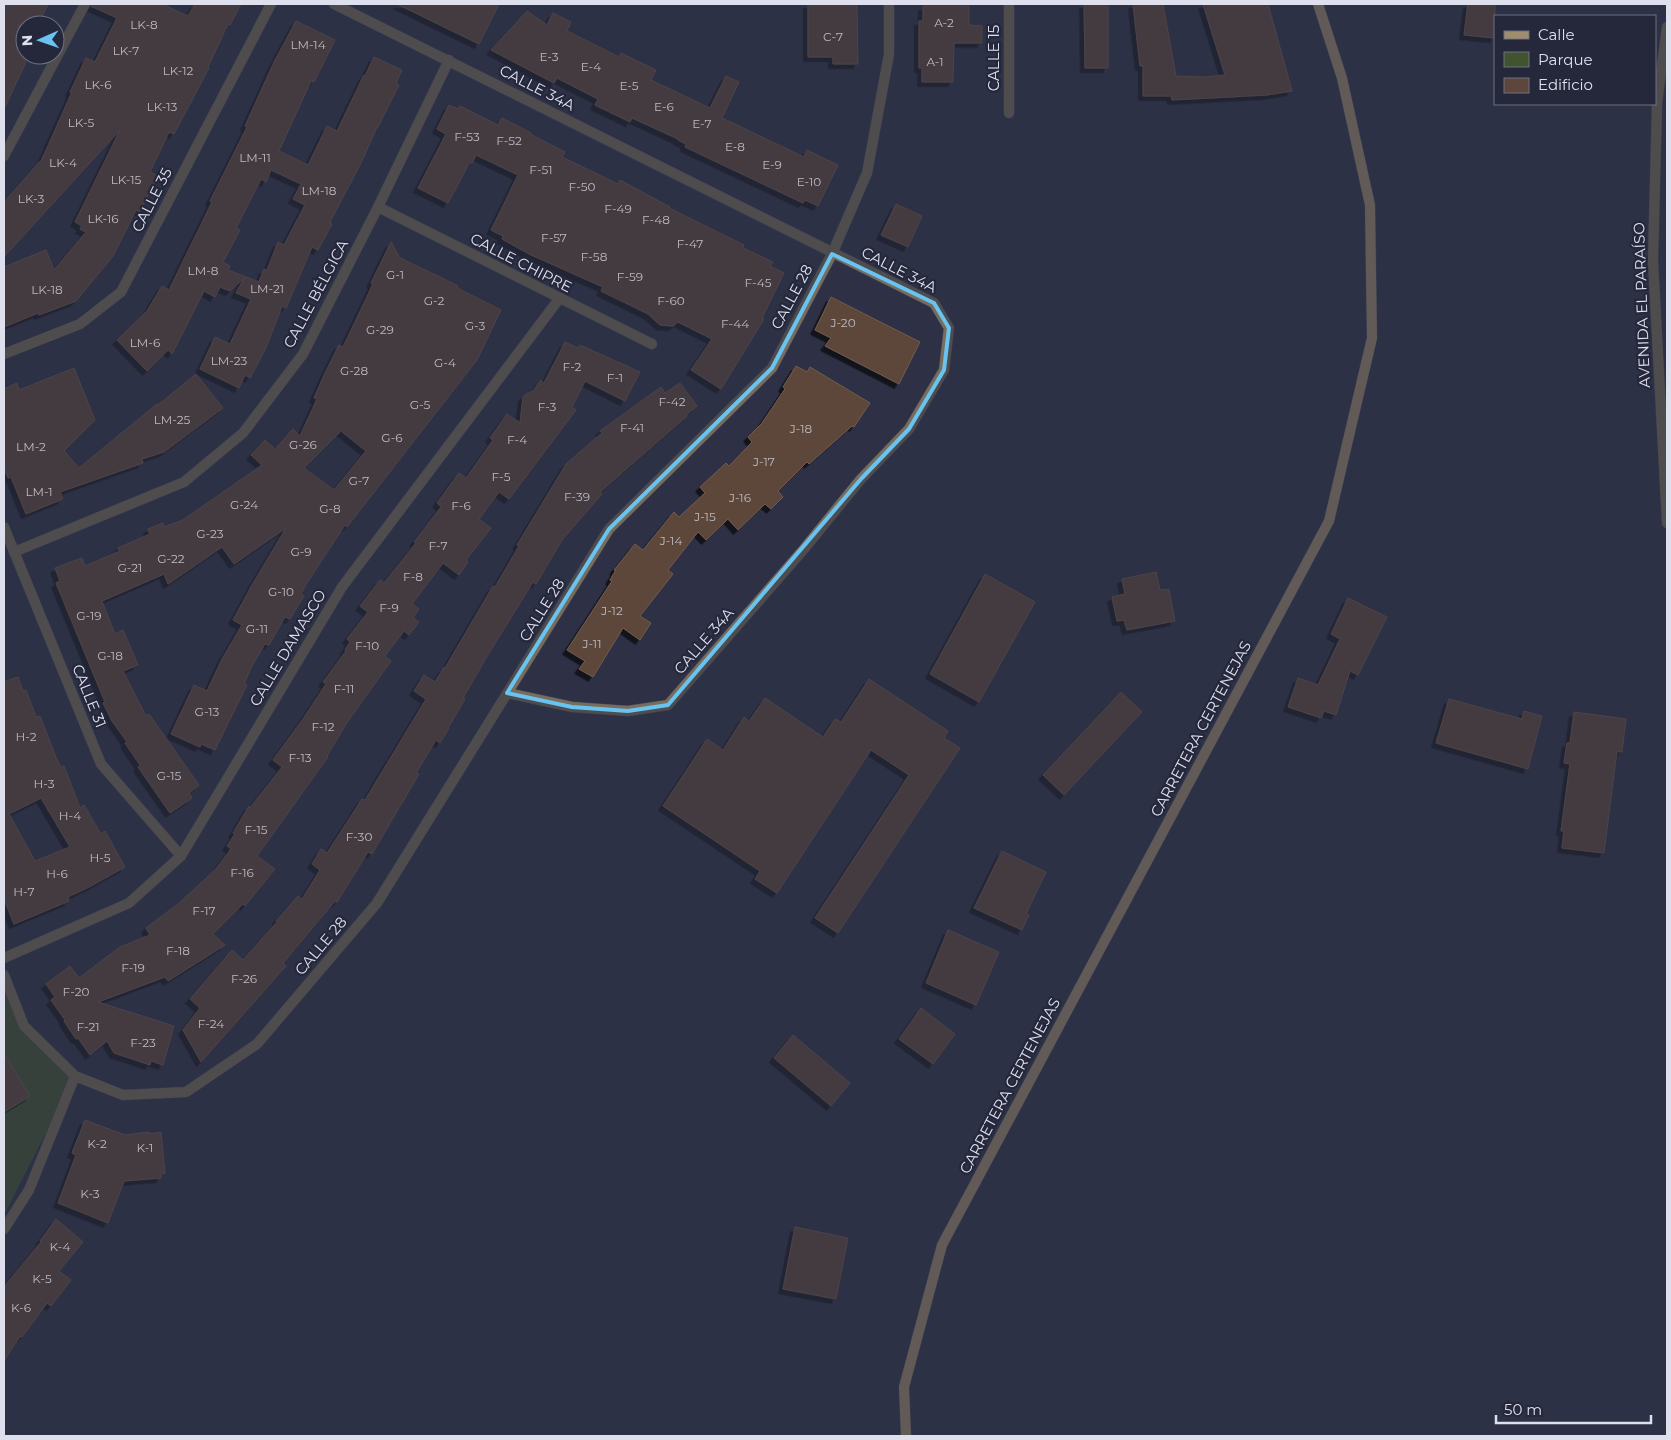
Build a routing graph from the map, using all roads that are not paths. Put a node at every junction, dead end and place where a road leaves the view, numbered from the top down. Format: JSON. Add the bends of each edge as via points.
{"nodes":[{"id":1,"x":86,"y":4,"type":"edge"},
{"id":2,"x":271,"y":4,"type":"edge"},
{"id":3,"x":334,"y":4,"type":"edge"},
{"id":4,"x":889,"y":4,"type":"edge"},
{"id":5,"x":1009,"y":4,"type":"edge"},
{"id":6,"x":1318,"y":4,"type":"edge"},
{"id":7,"x":1667,"y":27,"type":"edge"},
{"id":8,"x":449,"y":60,"type":"junction"},
{"id":9,"x":1009,"y":113,"type":"dead end"},
{"id":10,"x":4,"y":156,"type":"edge"},
{"id":11,"x":378,"y":207,"type":"junction"},
{"id":12,"x":832,"y":254,"type":"junction"},
{"id":13,"x":559,"y":299,"type":"junction"},
{"id":14,"x":652,"y":344,"type":"dead end"},
{"id":15,"x":4,"y":354,"type":"edge"},
{"id":16,"x":1667,"y":523,"type":"edge"},
{"id":17,"x":4,"y":527,"type":"edge"},
{"id":18,"x":14,"y":552,"type":"junction"},
{"id":19,"x":508,"y":693,"type":"junction"},
{"id":20,"x":181,"y":856,"type":"junction"},
{"id":21,"x":4,"y":958,"type":"edge"},
{"id":22,"x":4,"y":975,"type":"edge"},
{"id":23,"x":75,"y":1076,"type":"junction"},
{"id":24,"x":4,"y":1229,"type":"edge"},
{"id":25,"x":906,"y":1436,"type":"edge"}],
"edges":[{"from":1,"to":10,"type":"street"},
{"from":2,"to":15,"type":"street","name":"CALLE 35","via":[[121,292],[80,324]]},
{"from":3,"to":8,"type":"street","name":"CALLE 34A"},
{"from":4,"to":12,"type":"street","name":"CALLE 28","via":[[889,54],[867,173]]},
{"from":5,"to":9,"type":"street","name":"CALLE 15"},
{"from":6,"to":25,"type":"main road","name":"CARRETERA CERTENEJAS","via":[[1342,78],[1370,204],[1372,338],[1329,521],[942,1245],[904,1386]]},
{"from":7,"to":16,"type":"street","name":"AVENIDA EL PARAÍSO","via":[[1657,103],[1653,262]]},
{"from":8,"to":11,"type":"street","name":"CALLE BÉLGICA"},
{"from":8,"to":12,"type":"street","name":"CALLE 34A"},
{"from":11,"to":13,"type":"street","name":"CALLE CHIPRE"},
{"from":11,"to":18,"type":"street","name":"CALLE BÉLGICA","via":[[303,354],[243,434],[184,482]]},
{"from":12,"to":19,"type":"street","name":"CALLE 28","via":[[772,368],[609,529]]},
{"from":12,"to":19,"type":"street","name":"CALLE 34A","via":[[934,303],[949,328],[944,370],[909,429],[860,479],[804,549],[668,705],[628,711],[572,707]]},
{"from":13,"to":14,"type":"street","name":"CALLE CHIPRE"},
{"from":13,"to":20,"type":"street","name":"CALLE DAMASCO","via":[[342,587]]},
{"from":17,"to":18,"type":"street","name":"CALLE 31"},
{"from":18,"to":20,"type":"street","name":"CALLE 31","via":[[101,764]]},
{"from":19,"to":23,"type":"street","name":"CALLE 28","via":[[377,903],[257,1044],[186,1092],[123,1094]]},
{"from":20,"to":21,"type":"street","name":"CALLE DAMASCO","via":[[130,903]]},
{"from":22,"to":23,"type":"street","via":[[24,1026]]},
{"from":23,"to":24,"type":"street","via":[[29,1190]]}]}
